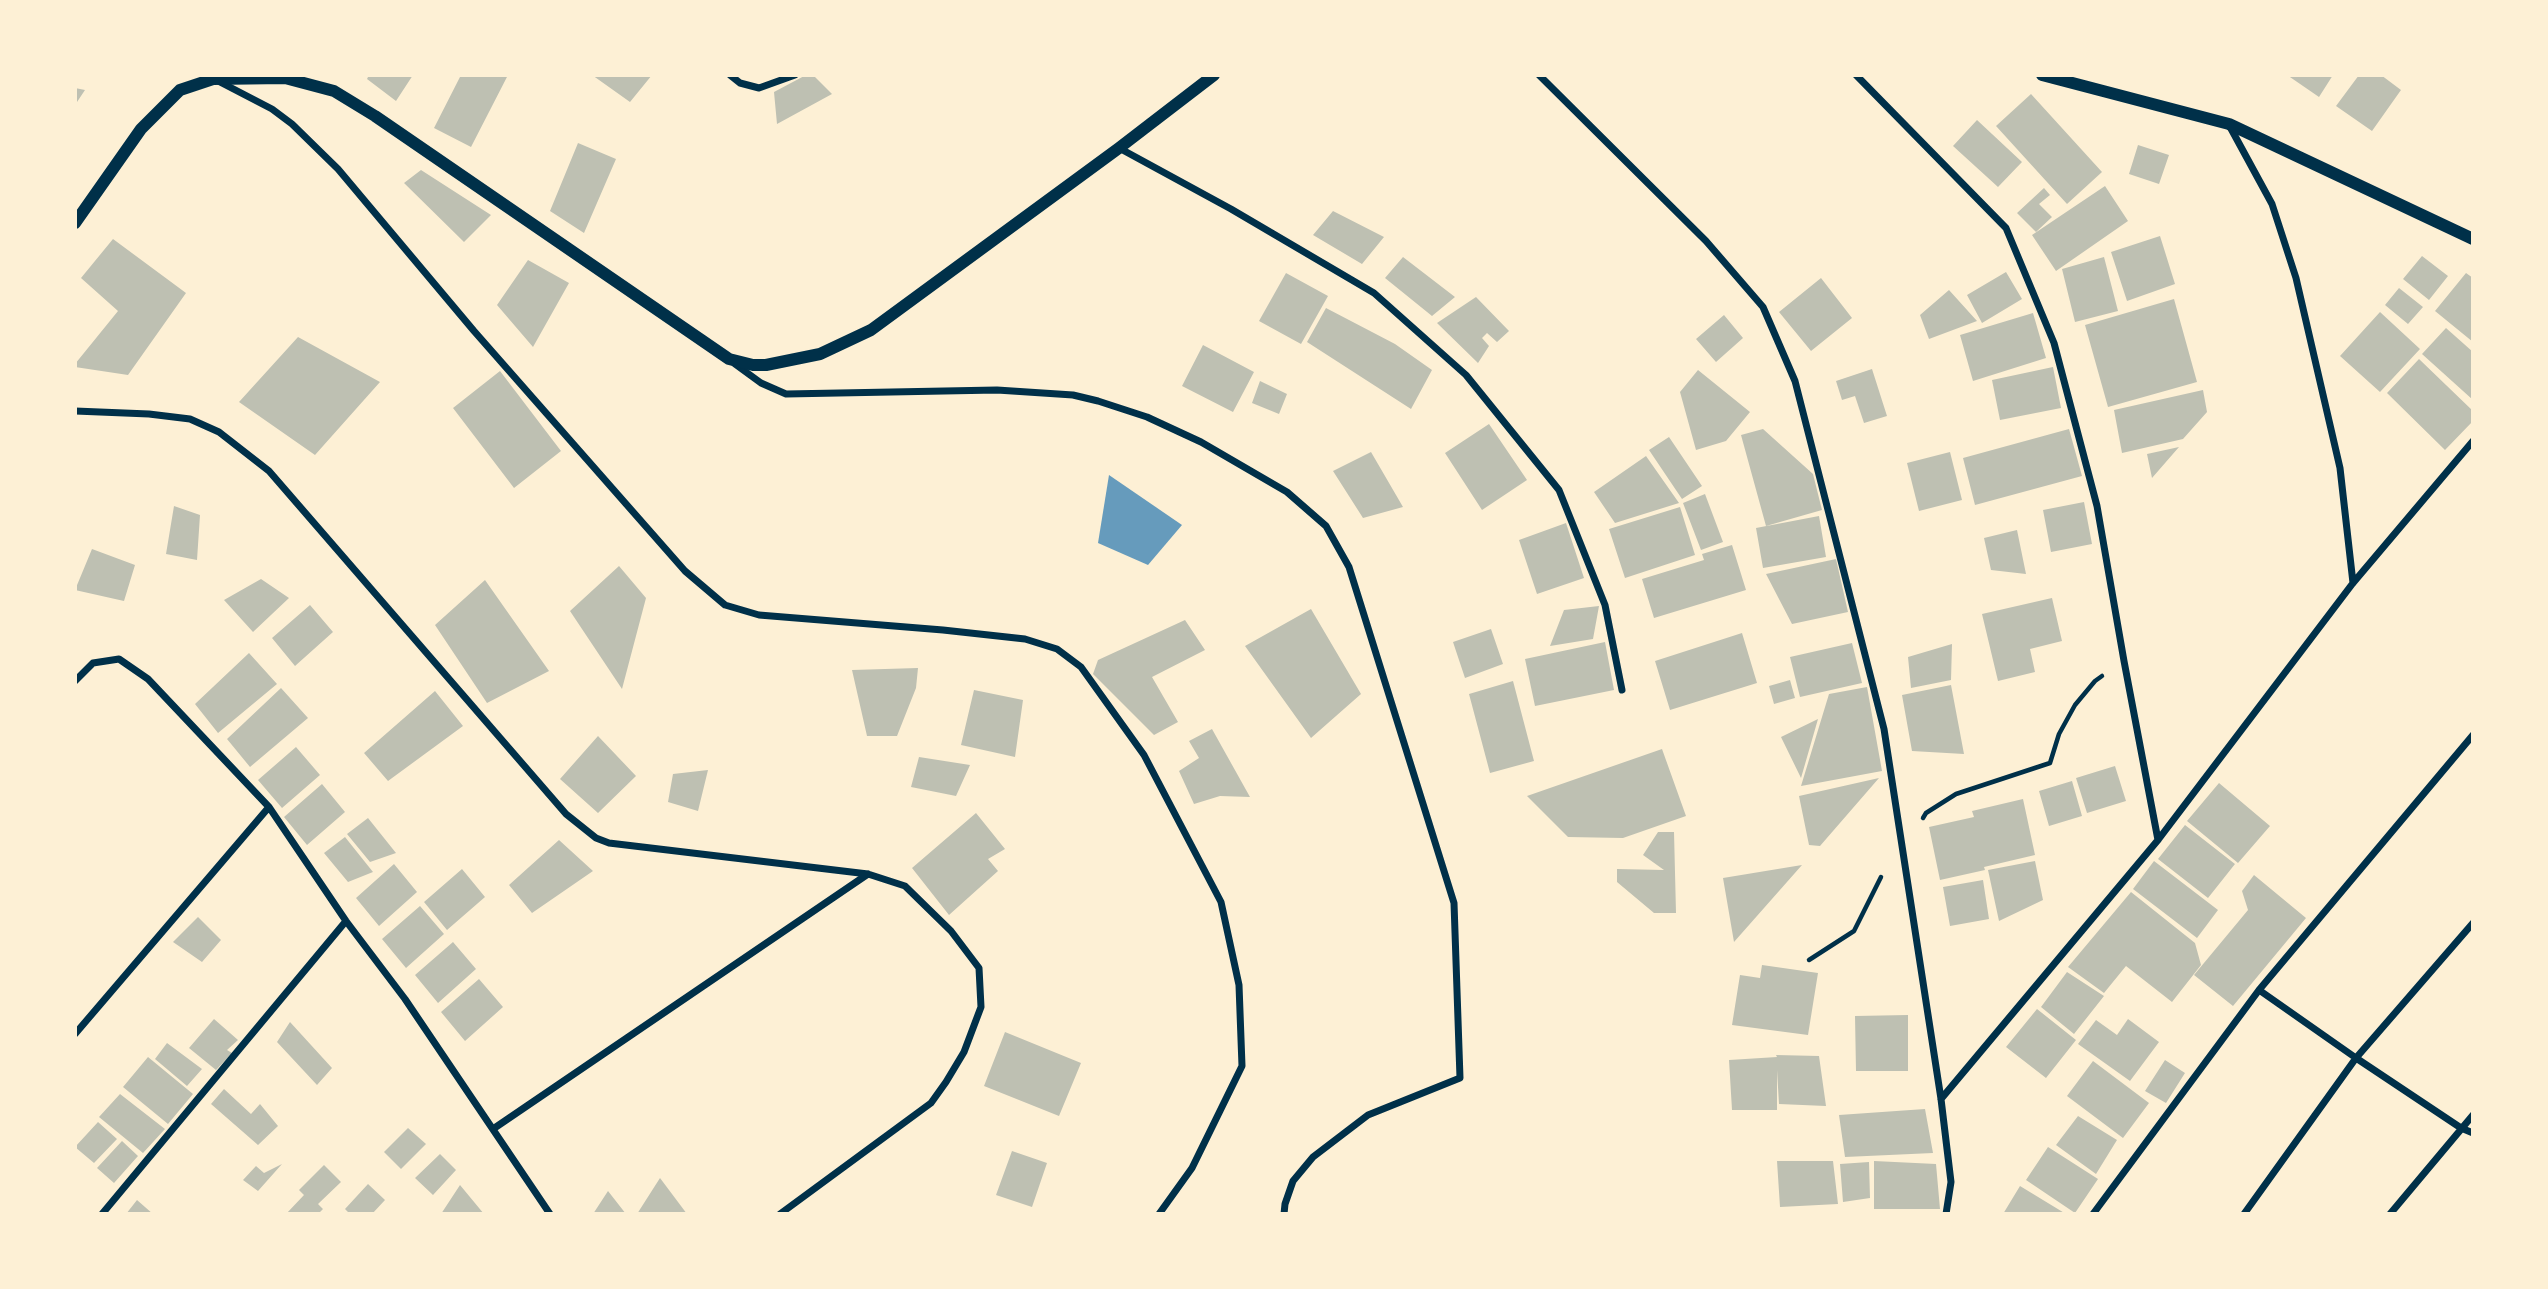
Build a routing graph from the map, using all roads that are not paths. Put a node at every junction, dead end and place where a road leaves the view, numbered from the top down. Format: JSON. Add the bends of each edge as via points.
{"nodes":[{"id":1,"x":730,"y":75,"type":"edge"},
{"id":2,"x":795,"y":75,"type":"edge"},
{"id":3,"x":1214,"y":75,"type":"edge"},
{"id":4,"x":1539,"y":75,"type":"edge"},
{"id":5,"x":1856,"y":75,"type":"edge"},
{"id":6,"x":2042,"y":75,"type":"edge"},
{"id":7,"x":213,"y":79,"type":"junction"},
{"id":8,"x":2229,"y":124,"type":"junction"},
{"id":9,"x":1119,"y":148,"type":"junction"},
{"id":10,"x":75,"y":223,"type":"edge"},
{"id":11,"x":2473,"y":239,"type":"edge"},
{"id":12,"x":729,"y":359,"type":"junction"},
{"id":13,"x":75,"y":411,"type":"edge"},
{"id":14,"x":2473,"y":441,"type":"edge"},
{"id":15,"x":2353,"y":583,"type":"junction"},
{"id":16,"x":75,"y":681,"type":"edge"},
{"id":17,"x":1622,"y":690,"type":"dead end"},
{"id":18,"x":2473,"y":735,"type":"edge"},
{"id":19,"x":269,"y":807,"type":"junction"},
{"id":20,"x":2158,"y":840,"type":"junction"},
{"id":21,"x":868,"y":874,"type":"junction"},
{"id":22,"x":346,"y":921,"type":"junction"},
{"id":23,"x":2473,"y":923,"type":"edge"},
{"id":24,"x":2259,"y":990,"type":"junction"},
{"id":25,"x":75,"y":1034,"type":"edge"},
{"id":26,"x":2356,"y":1058,"type":"junction"},
{"id":27,"x":1941,"y":1099,"type":"junction"},
{"id":28,"x":2473,"y":1115,"type":"edge"},
{"id":29,"x":2461,"y":1128,"type":"junction"},
{"id":30,"x":493,"y":1129,"type":"junction"},
{"id":31,"x":2473,"y":1133,"type":"edge"},
{"id":32,"x":102,"y":1214,"type":"edge"},
{"id":33,"x":550,"y":1214,"type":"edge"},
{"id":34,"x":780,"y":1214,"type":"edge"},
{"id":35,"x":1159,"y":1214,"type":"edge"},
{"id":36,"x":1284,"y":1214,"type":"edge"},
{"id":37,"x":1945,"y":1214,"type":"edge"},
{"id":38,"x":2093,"y":1214,"type":"edge"},
{"id":39,"x":2244,"y":1214,"type":"edge"},
{"id":40,"x":2390,"y":1214,"type":"edge"}],
"edges":[{"from":1,"to":2,"type":"street","via":[[759,88]]},
{"from":3,"to":9,"type":"street"},
{"from":4,"to":27,"type":"street","via":[[1706,241],[1763,307],[1796,381],[1884,729]]},
{"from":5,"to":20,"type":"street","via":[[2006,228],[2054,343],[2097,506]]},
{"from":6,"to":8,"type":"street"},
{"from":7,"to":10,"type":"street","via":[[180,90],[163,104]]},
{"from":7,"to":12,"type":"street","via":[[285,78],[334,91]]},
{"from":7,"to":35,"type":"street","via":[[282,116],[338,169],[685,571],[725,605],[759,615],[1025,639],[1057,649],[1081,667],[1144,755],[1221,902],[1239,985],[1242,1066],[1192,1168]]},
{"from":8,"to":11,"type":"street"},
{"from":8,"to":15,"type":"street","via":[[2272,204],[2296,278],[2340,468]]},
{"from":9,"to":12,"type":"street","via":[[871,330],[811,356],[766,365]]},
{"from":9,"to":17,"type":"street","via":[[1374,293],[1466,375],[1559,490],[1605,606]]},
{"from":12,"to":36,"type":"street","via":[[761,383],[786,394],[997,390],[1098,401],[1201,442],[1287,492],[1326,526],[1349,567],[1454,903],[1460,1078],[1368,1115],[1313,1157],[1293,1181]]},
{"from":13,"to":21,"type":"street","via":[[190,419],[219,432],[269,471],[566,814],[596,838]]},
{"from":14,"to":15,"type":"street"},
{"from":15,"to":20,"type":"street"},
{"from":16,"to":19,"type":"street","via":[[93,663],[119,659],[148,679]]},
{"from":18,"to":24,"type":"street"},
{"from":19,"to":22,"type":"street"},
{"from":19,"to":25,"type":"street"},
{"from":20,"to":27,"type":"street"},
{"from":21,"to":30,"type":"street"},
{"from":21,"to":34,"type":"street","via":[[905,886],[951,931],[979,968],[981,1007],[964,1052],[931,1103]]},
{"from":22,"to":30,"type":"street"},
{"from":22,"to":32,"type":"street"},
{"from":23,"to":26,"type":"street"},
{"from":24,"to":26,"type":"street"},
{"from":24,"to":38,"type":"street"},
{"from":26,"to":29,"type":"street"},
{"from":26,"to":39,"type":"street"},
{"from":27,"to":37,"type":"street","via":[[1951,1182]]},
{"from":28,"to":29,"type":"street"},
{"from":29,"to":31,"type":"street"},
{"from":29,"to":40,"type":"street"},
{"from":30,"to":33,"type":"street"}]}
